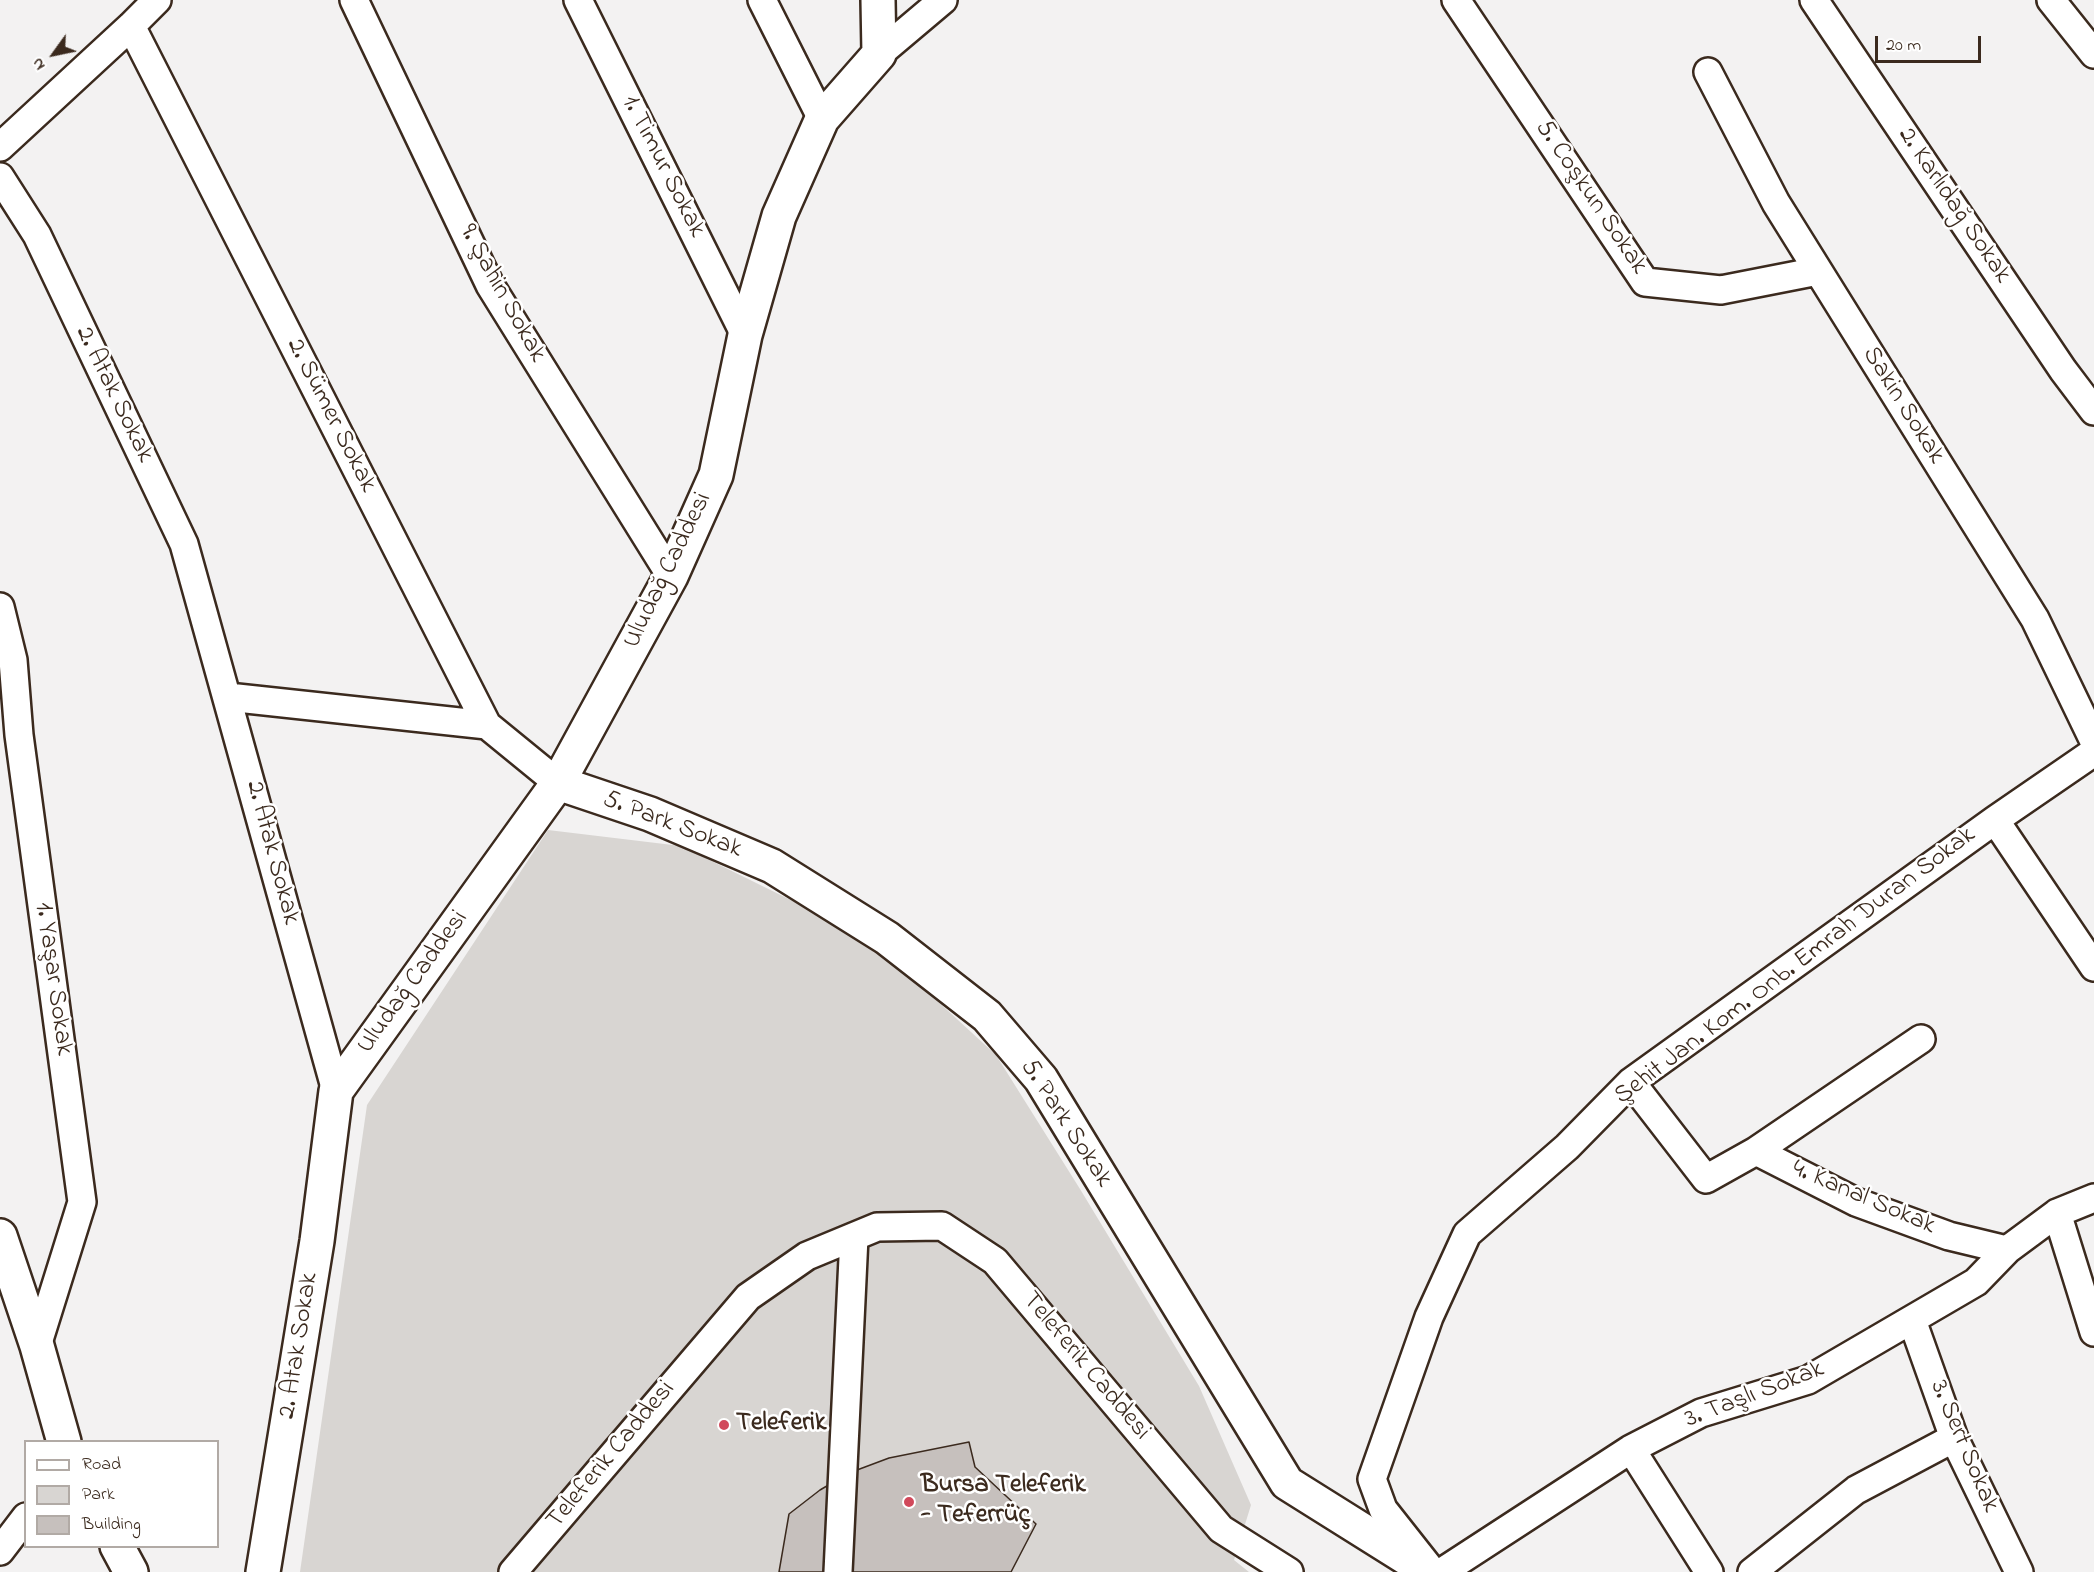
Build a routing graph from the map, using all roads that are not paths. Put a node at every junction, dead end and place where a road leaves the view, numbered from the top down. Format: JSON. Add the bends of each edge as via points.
{"nodes":[{"id":1,"x":157,"y":0,"type":"edge"},
{"id":2,"x":354,"y":0,"type":"edge"},
{"id":3,"x":578,"y":0,"type":"edge"},
{"id":4,"x":762,"y":0,"type":"edge"},
{"id":5,"x":878,"y":0,"type":"edge"},
{"id":6,"x":943,"y":0,"type":"edge"},
{"id":7,"x":1456,"y":0,"type":"edge"},
{"id":8,"x":1814,"y":0,"type":"edge"},
{"id":9,"x":2051,"y":0,"type":"edge"},
{"id":10,"x":131,"y":26,"type":"junction"},
{"id":11,"x":879,"y":54,"type":"junction"},
{"id":12,"x":2094,"y":54,"type":"edge"},
{"id":13,"x":1708,"y":72,"type":"dead end"},
{"id":14,"x":822,"y":119,"type":"junction"},
{"id":15,"x":0,"y":147,"type":"edge"},
{"id":16,"x":0,"y":177,"type":"edge"},
{"id":17,"x":1818,"y":271,"type":"junction"},
{"id":18,"x":745,"y":335,"type":"junction"},
{"id":19,"x":2094,"y":411,"type":"edge"},
{"id":20,"x":671,"y":576,"type":"junction"},
{"id":21,"x":0,"y":607,"type":"edge"},
{"id":22,"x":7,"y":670,"type":"edge"},
{"id":23,"x":228,"y":697,"type":"junction"},
{"id":24,"x":487,"y":725,"type":"junction"},
{"id":25,"x":2094,"y":741,"type":"edge"},
{"id":26,"x":2094,"y":752,"type":"edge"},
{"id":27,"x":558,"y":783,"type":"junction"},
{"id":28,"x":1995,"y":820,"type":"junction"},
{"id":29,"x":2094,"y":967,"type":"edge"},
{"id":30,"x":1921,"y":1039,"type":"dead end"},
{"id":31,"x":1631,"y":1082,"type":"junction"},
{"id":32,"x":336,"y":1091,"type":"junction"},
{"id":33,"x":1756,"y":1150,"type":"junction"},
{"id":34,"x":2094,"y":1198,"type":"edge"},
{"id":35,"x":2058,"y":1213,"type":"junction"},
{"id":36,"x":0,"y":1236,"type":"edge"},
{"id":37,"x":854,"y":1237,"type":"junction"},
{"id":38,"x":2007,"y":1250,"type":"junction"},
{"id":39,"x":1912,"y":1320,"type":"junction"},
{"id":40,"x":2094,"y":1332,"type":"edge"},
{"id":41,"x":37,"y":1346,"type":"junction"},
{"id":42,"x":1954,"y":1438,"type":"junction"},
{"id":43,"x":63,"y":1440,"type":"edge"},
{"id":44,"x":1631,"y":1449,"type":"junction"},
{"id":45,"x":24,"y":1520,"type":"edge"},
{"id":46,"x":118,"y":1548,"type":"edge"},
{"id":47,"x":0,"y":1551,"type":"edge"},
{"id":48,"x":131,"y":1572,"type":"edge"},
{"id":49,"x":263,"y":1572,"type":"edge"},
{"id":50,"x":513,"y":1572,"type":"edge"},
{"id":51,"x":838,"y":1572,"type":"edge"},
{"id":52,"x":1289,"y":1572,"type":"edge"},
{"id":53,"x":1431,"y":1572,"type":"edge"},
{"id":54,"x":1442,"y":1572,"type":"edge"},
{"id":55,"x":1708,"y":1572,"type":"edge"},
{"id":56,"x":1752,"y":1572,"type":"edge"},
{"id":57,"x":2019,"y":1572,"type":"edge"}],
"edges":[{"from":1,"to":10,"type":"street"},
{"from":2,"to":20,"type":"street","name":"9. Şahin Sokak","via":[[490,285]]},
{"from":3,"to":18,"type":"street","name":"1. Timur Sokak"},
{"from":4,"to":14,"type":"street"},
{"from":5,"to":11,"type":"main road"},
{"from":6,"to":11,"type":"street"},
{"from":7,"to":17,"type":"street","name":"5. Coşkun Sokak","via":[[1645,282],[1721,290]]},
{"from":8,"to":19,"type":"street","name":"2. Karlıdağ Sokak"},
{"from":9,"to":12,"type":"street"},
{"from":10,"to":15,"type":"street"},
{"from":10,"to":24,"type":"street","name":"2. Sümer Sokak"},
{"from":11,"to":14,"type":"main road","name":"Uludağ Caddesi"},
{"from":13,"to":17,"type":"street","name":"Sakin Sokak","via":[[1776,203]]},
{"from":14,"to":18,"type":"main road","name":"Uludağ Caddesi","via":[[779,216]]},
{"from":16,"to":23,"type":"street","name":"2. Atak Sokak","via":[[37,235],[184,544]]},
{"from":17,"to":25,"type":"street","name":"Sakin Sokak","via":[[2035,619]]},
{"from":18,"to":20,"type":"main road","name":"Uludağ Caddesi","via":[[716,475]]},
{"from":20,"to":27,"type":"main road","name":"Uludağ Caddesi"},
{"from":21,"to":22,"type":"street","name":"1. Yaşar Sokak"},
{"from":22,"to":41,"type":"street","name":"1. Yaşar Sokak","via":[[82,1202]]},
{"from":23,"to":24,"type":"street"},
{"from":23,"to":32,"type":"street","name":"2. Atak Sokak"},
{"from":24,"to":27,"type":"street","name":"2. Sümer Sokak"},
{"from":26,"to":28,"type":"street","name":"Şehit Jan. Kom. Onb. Emrah Duran Sokak"},
{"from":27,"to":32,"type":"main road","name":"Uludağ Caddesi"},
{"from":27,"to":53,"type":"main road","name":"5. Park Sokak","via":[[650,814],[772,866],[887,938],[987,1016],[1041,1079],[1287,1483]]},
{"from":28,"to":29,"type":"street"},
{"from":28,"to":31,"type":"street","name":"Şehit Jan. Kom. Onb. Emrah Duran Sokak"},
{"from":30,"to":33,"type":"street","name":"4. Kanal Sokak"},
{"from":31,"to":33,"type":"street","name":"4. Kanal Sokak","via":[[1706,1179]]},
{"from":31,"to":53,"type":"street","name":"Şehit Jan. Kom. Onb. Emrah Duran Sokak","via":[[1568,1147],[1467,1234],[1429,1317],[1372,1479],[1383,1509]]},
{"from":32,"to":49,"type":"main road","name":"2. Atak Sokak","via":[[317,1241]]},
{"from":33,"to":38,"type":"street","name":"4. Kanal Sokak","via":[[1856,1202],[1949,1236]]},
{"from":34,"to":35,"type":"street","name":"3. Taşlı Sokak"},
{"from":35,"to":38,"type":"street","name":"3. Taşlı Sokak"},
{"from":35,"to":40,"type":"street"},
{"from":36,"to":41,"type":"main road"},
{"from":37,"to":50,"type":"street","name":"Teleferik Caddesi","via":[[807,1256],[748,1297]]},
{"from":37,"to":51,"type":"street"},
{"from":37,"to":52,"type":"street","name":"Teleferik Caddesi","via":[[877,1227],[942,1226],[995,1261],[1221,1529]]},
{"from":38,"to":39,"type":"street","name":"3. Taşlı Sokak","via":[[1976,1282]]},
{"from":39,"to":42,"type":"street","name":"3. Sert Sokak"},
{"from":39,"to":44,"type":"street","name":"3. Taşlı Sokak","via":[[1808,1380],[1701,1413]]},
{"from":41,"to":43,"type":"main road"},
{"from":42,"to":56,"type":"street","via":[[1856,1490]]},
{"from":42,"to":57,"type":"street","name":"3. Sert Sokak"},
{"from":44,"to":54,"type":"street","name":"3. Taşlı Sokak"},
{"from":44,"to":55,"type":"street"},
{"from":45,"to":47,"type":"street"},
{"from":46,"to":48,"type":"main road"}]}
